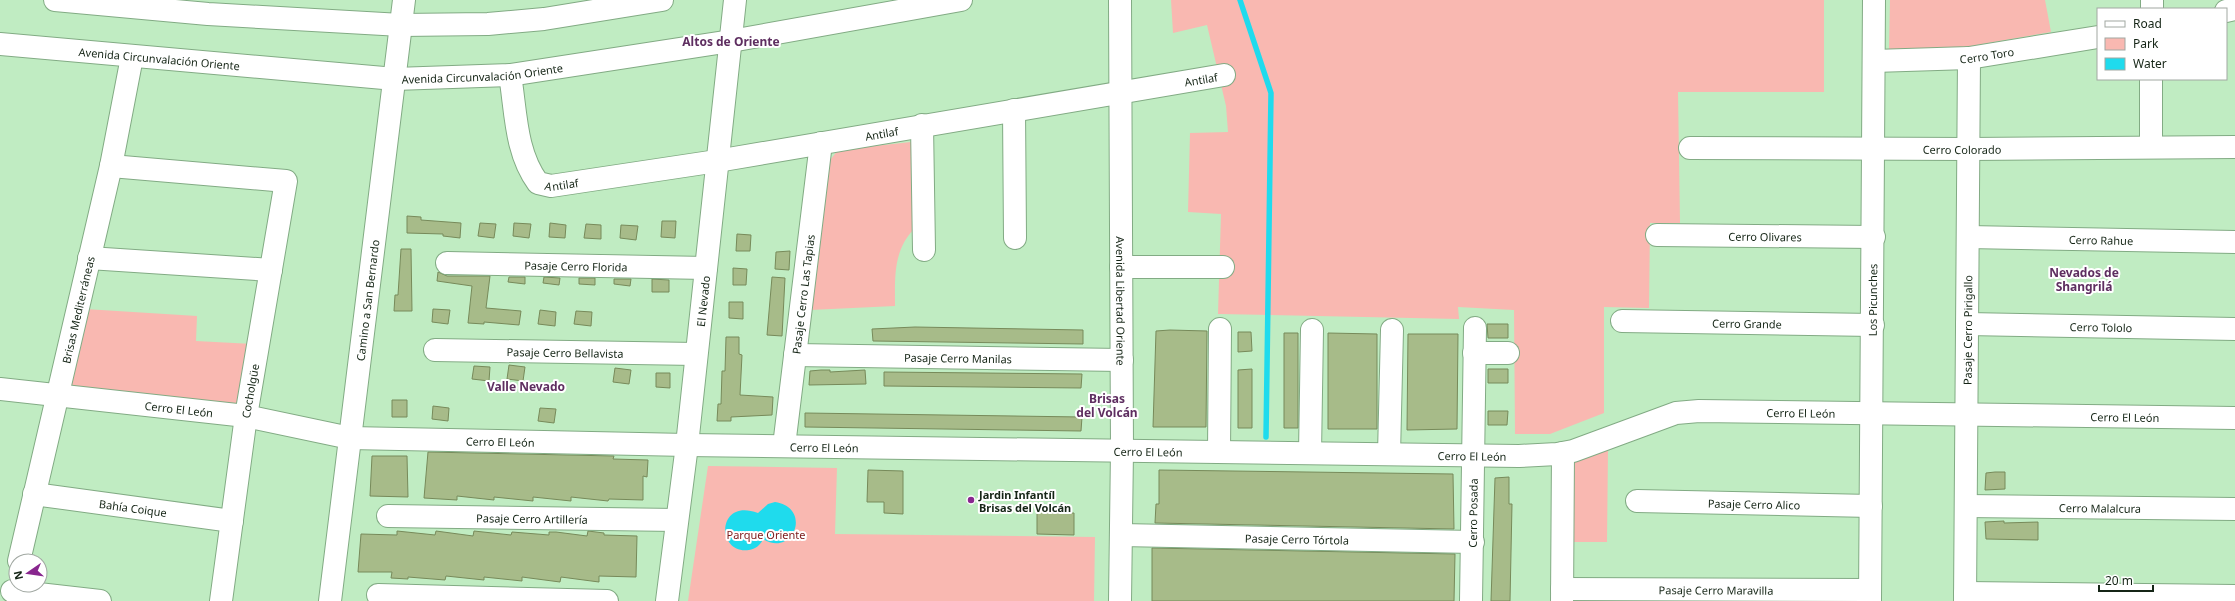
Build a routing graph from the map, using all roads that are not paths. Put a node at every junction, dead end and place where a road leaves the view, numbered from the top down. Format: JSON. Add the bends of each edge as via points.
{"nodes":[{"id":1,"x":55,"y":0,"type":"edge"},
{"id":2,"x":404,"y":0,"type":"edge"},
{"id":3,"x":662,"y":0,"type":"edge"},
{"id":4,"x":735,"y":0,"type":"edge"},
{"id":5,"x":961,"y":0,"type":"edge"},
{"id":6,"x":1120,"y":0,"type":"edge"},
{"id":7,"x":1874,"y":0,"type":"edge"},
{"id":8,"x":401,"y":25,"type":"junction"},
{"id":9,"x":2097,"y":37,"type":"edge"},
{"id":10,"x":731,"y":41,"type":"junction"},
{"id":11,"x":0,"y":44,"type":"edge"},
{"id":12,"x":132,"y":57,"type":"junction"},
{"id":13,"x":1969,"y":58,"type":"junction"},
{"id":14,"x":1874,"y":61,"type":"junction"},
{"id":15,"x":510,"y":75,"type":"junction"},
{"id":16,"x":1224,"y":75,"type":"dead end"},
{"id":17,"x":395,"y":79,"type":"junction"},
{"id":18,"x":2151,"y":80,"type":"edge"},
{"id":19,"x":1120,"y":93,"type":"junction"},
{"id":20,"x":1014,"y":110,"type":"junction"},
{"id":21,"x":922,"y":125,"type":"junction"},
{"id":22,"x":821,"y":143,"type":"junction"},
{"id":23,"x":2151,"y":147,"type":"junction"},
{"id":24,"x":2235,"y":147,"type":"edge"},
{"id":25,"x":1690,"y":148,"type":"dead end"},
{"id":26,"x":1874,"y":149,"type":"junction"},
{"id":27,"x":1969,"y":149,"type":"junction"},
{"id":28,"x":717,"y":161,"type":"junction"},
{"id":29,"x":111,"y":166,"type":"junction"},
{"id":30,"x":1657,"y":235,"type":"dead end"},
{"id":31,"x":1874,"y":237,"type":"junction"},
{"id":32,"x":1968,"y":237,"type":"junction"},
{"id":33,"x":1015,"y":238,"type":"dead end"},
{"id":34,"x":2235,"y":242,"type":"edge"},
{"id":35,"x":924,"y":250,"type":"dead end"},
{"id":36,"x":89,"y":258,"type":"junction"},
{"id":37,"x":447,"y":263,"type":"dead end"},
{"id":38,"x":1121,"y":267,"type":"junction"},
{"id":39,"x":1223,"y":267,"type":"dead end"},
{"id":40,"x":706,"y":268,"type":"junction"},
{"id":41,"x":271,"y":270,"type":"junction"},
{"id":42,"x":1622,"y":321,"type":"dead end"},
{"id":43,"x":1967,"y":324,"type":"junction"},
{"id":44,"x":1873,"y":325,"type":"junction"},
{"id":45,"x":1475,"y":328,"type":"dead end"},
{"id":46,"x":1220,"y":329,"type":"dead end"},
{"id":47,"x":2235,"y":329,"type":"edge"},
{"id":48,"x":1312,"y":330,"type":"dead end"},
{"id":49,"x":1392,"y":330,"type":"dead end"},
{"id":50,"x":435,"y":350,"type":"dead end"},
{"id":51,"x":1508,"y":353,"type":"dead end"},
{"id":52,"x":696,"y":354,"type":"junction"},
{"id":53,"x":1474,"y":354,"type":"junction"},
{"id":54,"x":795,"y":355,"type":"junction"},
{"id":55,"x":1122,"y":360,"type":"junction"},
{"id":56,"x":0,"y":389,"type":"edge"},
{"id":57,"x":58,"y":397,"type":"junction"},
{"id":58,"x":1872,"y":413,"type":"junction"},
{"id":59,"x":1966,"y":415,"type":"junction"},
{"id":60,"x":246,"y":416,"type":"junction"},
{"id":61,"x":2235,"y":418,"type":"edge"},
{"id":62,"x":350,"y":438,"type":"junction"},
{"id":63,"x":687,"y":445,"type":"junction"},
{"id":64,"x":784,"y":446,"type":"junction"},
{"id":65,"x":1122,"y":450,"type":"junction"},
{"id":66,"x":1219,"y":452,"type":"junction"},
{"id":67,"x":1310,"y":453,"type":"junction"},
{"id":68,"x":1563,"y":453,"type":"junction"},
{"id":69,"x":1389,"y":454,"type":"junction"},
{"id":70,"x":1474,"y":455,"type":"junction"},
{"id":71,"x":34,"y":494,"type":"junction"},
{"id":72,"x":1637,"y":501,"type":"dead end"},
{"id":73,"x":1871,"y":506,"type":"junction"},
{"id":74,"x":1966,"y":506,"type":"junction"},
{"id":75,"x":2235,"y":509,"type":"edge"},
{"id":76,"x":388,"y":516,"type":"dead end"},
{"id":77,"x":677,"y":520,"type":"junction"},
{"id":78,"x":232,"y":521,"type":"junction"},
{"id":79,"x":1121,"y":535,"type":"junction"},
{"id":80,"x":1473,"y":542,"type":"junction"},
{"id":81,"x":21,"y":553,"type":"edge"},
{"id":82,"x":46,"y":593,"type":"edge"},
{"id":83,"x":378,"y":595,"type":"dead end"},
{"id":84,"x":1562,"y":595,"type":"edge"},
{"id":85,"x":1870,"y":596,"type":"edge"},
{"id":86,"x":2235,"y":596,"type":"edge"},
{"id":87,"x":1965,"y":597,"type":"edge"},
{"id":88,"x":100,"y":601,"type":"edge"},
{"id":89,"x":221,"y":601,"type":"edge"},
{"id":90,"x":330,"y":601,"type":"edge"},
{"id":91,"x":607,"y":601,"type":"edge"},
{"id":92,"x":667,"y":601,"type":"edge"},
{"id":93,"x":1120,"y":601,"type":"edge"},
{"id":94,"x":1471,"y":601,"type":"edge"}],
"edges":[{"from":1,"to":8,"type":"street","via":[[208,14]]},
{"from":2,"to":8,"type":"street","name":"Camino a San Bernardo"},
{"from":3,"to":8,"type":"street","via":[[544,19],[488,24]]},
{"from":4,"to":10,"type":"street","name":"El Nevado"},
{"from":5,"to":10,"type":"street","name":"Avenida Circunvalación Oriente"},
{"from":6,"to":19,"type":"street","name":"Avenida Libertad Oriente"},
{"from":7,"to":14,"type":"street","name":"Los Picunches"},
{"from":8,"to":17,"type":"street","name":"Camino a San Bernardo"},
{"from":9,"to":13,"type":"street","name":"Cerro Toro"},
{"from":10,"to":15,"type":"street","name":"Avenida Circunvalación Oriente"},
{"from":10,"to":28,"type":"street","name":"El Nevado"},
{"from":11,"to":12,"type":"street","name":"Avenida Circunvalación Oriente"},
{"from":12,"to":17,"type":"street","name":"Avenida Circunvalación Oriente"},
{"from":12,"to":29,"type":"street","name":"Brisas Mediterráneas"},
{"from":13,"to":14,"type":"street","name":"Cerro Toro"},
{"from":13,"to":27,"type":"street","name":"Pasaje Cerro Pirigallo"},
{"from":14,"to":26,"type":"street","name":"Los Picunches"},
{"from":15,"to":17,"type":"street","name":"Avenida Circunvalación Oriente"},
{"from":15,"to":28,"type":"street","name":"Antilaf","via":[[523,156],[538,183],[551,186]]},
{"from":16,"to":19,"type":"street","name":"Antilaf"},
{"from":17,"to":62,"type":"street","name":"Camino a San Bernardo"},
{"from":18,"to":23,"type":"street"},
{"from":19,"to":20,"type":"street","name":"Antilaf"},
{"from":19,"to":38,"type":"street","name":"Avenida Libertad Oriente"},
{"from":20,"to":21,"type":"street","name":"Antilaf"},
{"from":20,"to":33,"type":"street"},
{"from":21,"to":22,"type":"street","name":"Antilaf"},
{"from":21,"to":35,"type":"street"},
{"from":22,"to":28,"type":"street","name":"Antilaf"},
{"from":22,"to":54,"type":"street","name":"Pasaje Cerro Las Tapias"},
{"from":23,"to":24,"type":"street","name":"Cerro Colorado"},
{"from":23,"to":27,"type":"street","name":"Cerro Colorado"},
{"from":25,"to":26,"type":"street","name":"Cerro Colorado"},
{"from":26,"to":27,"type":"street","name":"Cerro Colorado"},
{"from":26,"to":31,"type":"street","name":"Los Picunches"},
{"from":27,"to":32,"type":"street","name":"Pasaje Cerro Pirigallo"},
{"from":28,"to":40,"type":"street","name":"El Nevado"},
{"from":29,"to":36,"type":"street","name":"Brisas Mediterráneas"},
{"from":29,"to":41,"type":"street","name":"Cocholgüe","via":[[286,181]]},
{"from":30,"to":31,"type":"street","name":"Cerro Olivares"},
{"from":31,"to":44,"type":"street","name":"Los Picunches"},
{"from":32,"to":34,"type":"street","name":"Cerro Rahue"},
{"from":32,"to":43,"type":"street","name":"Pasaje Cerro Pirigallo"},
{"from":36,"to":41,"type":"street"},
{"from":36,"to":57,"type":"street","name":"Brisas Mediterráneas"},
{"from":37,"to":40,"type":"street","name":"Pasaje Cerro Florida"},
{"from":38,"to":39,"type":"street"},
{"from":38,"to":55,"type":"street","name":"Avenida Libertad Oriente"},
{"from":40,"to":52,"type":"street","name":"El Nevado"},
{"from":41,"to":60,"type":"street","name":"Cocholgüe"},
{"from":42,"to":44,"type":"street","name":"Cerro Grande"},
{"from":43,"to":47,"type":"street","name":"Cerro Tololo"},
{"from":43,"to":59,"type":"street","name":"Pasaje Cerro Pirigallo"},
{"from":44,"to":58,"type":"street","name":"Los Picunches"},
{"from":45,"to":53,"type":"street","name":"Cerro Posada"},
{"from":46,"to":66,"type":"street"},
{"from":48,"to":67,"type":"street"},
{"from":49,"to":69,"type":"street"},
{"from":50,"to":52,"type":"street","name":"Pasaje Cerro Bellavista"},
{"from":51,"to":53,"type":"street"},
{"from":52,"to":63,"type":"street","name":"El Nevado"},
{"from":53,"to":70,"type":"street","name":"Cerro Posada"},
{"from":54,"to":55,"type":"street","name":"Pasaje Cerro Manilas"},
{"from":54,"to":64,"type":"street","name":"Pasaje Cerro Las Tapias"},
{"from":55,"to":65,"type":"street","name":"Avenida Libertad Oriente"},
{"from":56,"to":57,"type":"street","name":"Cerro El León"},
{"from":57,"to":60,"type":"street","name":"Cerro El León"},
{"from":57,"to":71,"type":"street","name":"Brisas Mediterráneas"},
{"from":58,"to":59,"type":"street","name":"Cerro El León"},
{"from":58,"to":68,"type":"street","name":"Cerro El León","via":[[1676,413]]},
{"from":58,"to":73,"type":"street","name":"Los Picunches"},
{"from":59,"to":61,"type":"street","name":"Cerro El León"},
{"from":59,"to":74,"type":"street","name":"Pasaje Cerro Pirigallo"},
{"from":60,"to":62,"type":"street","name":"Cerro El León"},
{"from":60,"to":78,"type":"street","name":"Cocholgüe"},
{"from":62,"to":63,"type":"street","name":"Cerro El León"},
{"from":62,"to":90,"type":"street","name":"Camino a San Bernardo"},
{"from":63,"to":64,"type":"street","name":"Cerro El León"},
{"from":63,"to":77,"type":"street","name":"El Nevado"},
{"from":64,"to":65,"type":"street","name":"Cerro El León"},
{"from":65,"to":66,"type":"street","name":"Cerro El León"},
{"from":65,"to":79,"type":"street","name":"Avenida Libertad Oriente"},
{"from":66,"to":67,"type":"street","name":"Cerro El León"},
{"from":67,"to":69,"type":"street","name":"Cerro El León"},
{"from":68,"to":70,"type":"street","name":"Cerro El León","via":[[1538,456]]},
{"from":68,"to":84,"type":"street"},
{"from":69,"to":70,"type":"street","name":"Cerro El León"},
{"from":70,"to":80,"type":"street","name":"Cerro Posada"},
{"from":71,"to":78,"type":"street","name":"Bahía Coique"},
{"from":71,"to":81,"type":"street","name":"Brisas Mediterráneas"},
{"from":72,"to":73,"type":"street","name":"Pasaje Cerro Alico"},
{"from":73,"to":85,"type":"street","name":"Los Picunches"},
{"from":74,"to":75,"type":"street","name":"Cerro Malalcura"},
{"from":74,"to":87,"type":"street","name":"Pasaje Cerro Pirigallo"},
{"from":76,"to":77,"type":"street","name":"Pasaje Cerro Artillería"},
{"from":77,"to":92,"type":"street","name":"El Nevado"},
{"from":78,"to":89,"type":"street","name":"Cocholgüe"},
{"from":79,"to":80,"type":"street","name":"Pasaje Cerro Tórtola"},
{"from":79,"to":93,"type":"street","name":"Avenida Libertad Oriente"},
{"from":80,"to":94,"type":"street","name":"Cerro Posada"},
{"from":82,"to":88,"type":"street"},
{"from":83,"to":91,"type":"street"},
{"from":84,"to":85,"type":"street","name":"Pasaje Cerro Maravilla"},
{"from":86,"to":87,"type":"street"}]}
